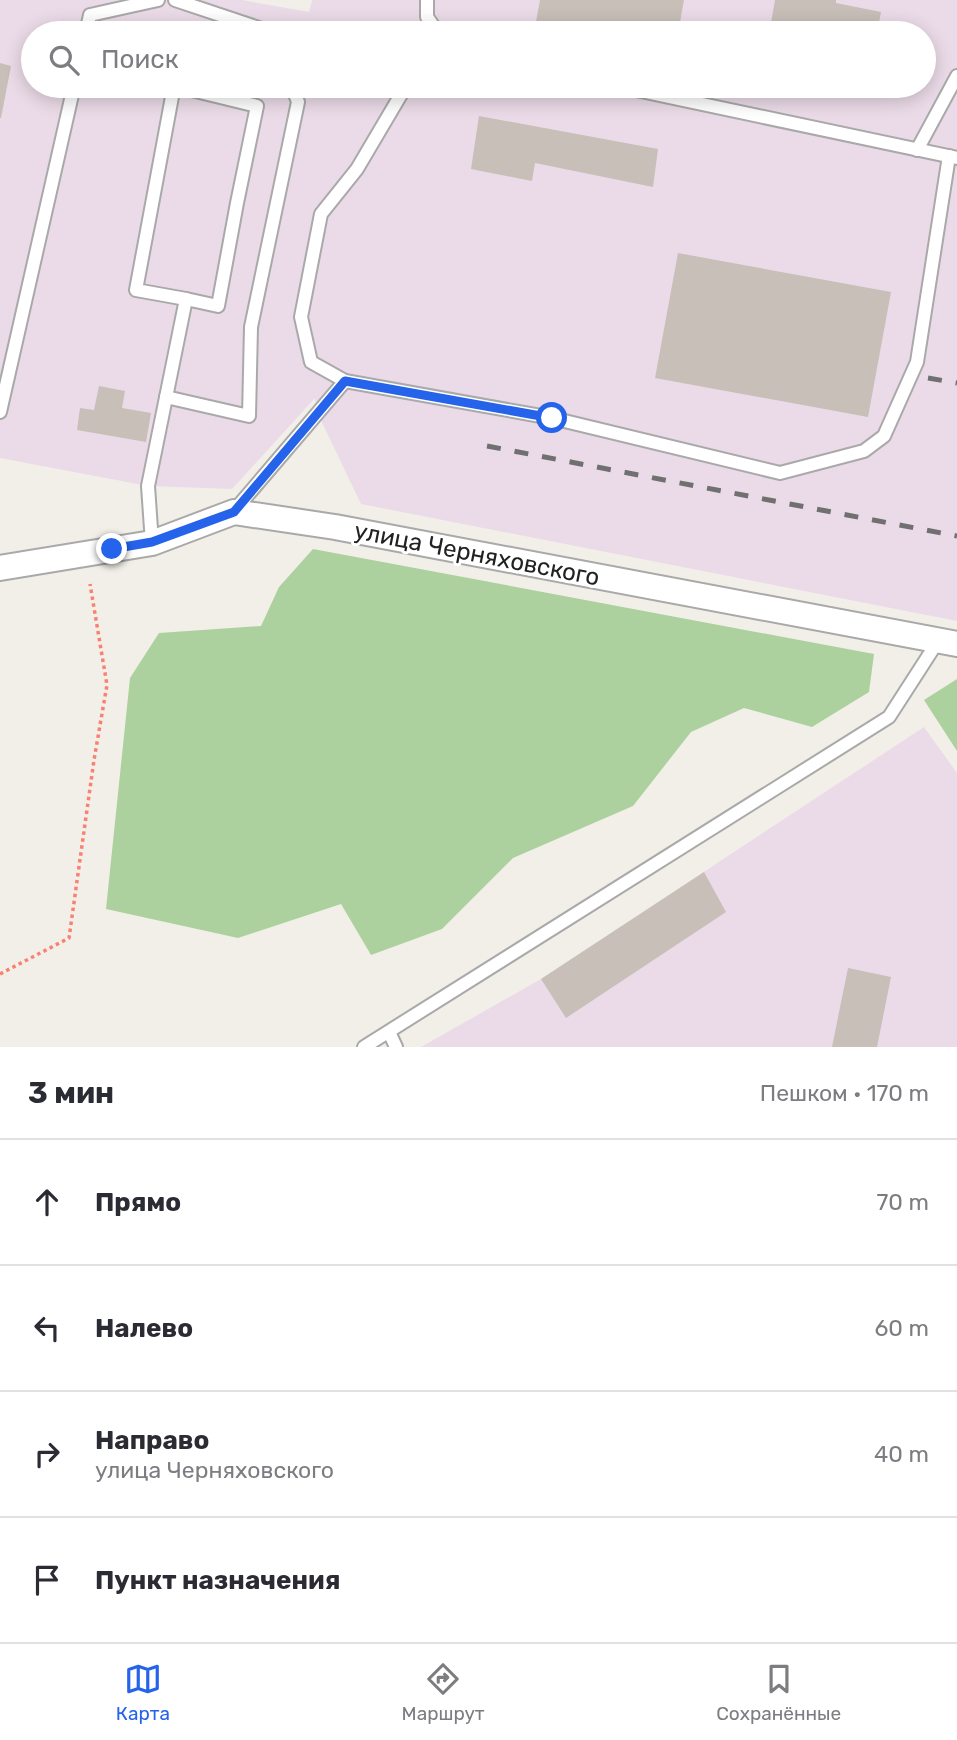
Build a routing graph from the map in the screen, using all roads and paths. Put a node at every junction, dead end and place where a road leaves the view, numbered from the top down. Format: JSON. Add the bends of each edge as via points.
{"nodes":[{"id":1,"x":159,"y":0,"type":"edge"},
{"id":2,"x":175,"y":0,"type":"edge"},
{"id":3,"x":427,"y":0,"type":"edge"},
{"id":4,"x":89,"y":21,"type":"edge"},
{"id":5,"x":238,"y":21,"type":"edge"},
{"id":6,"x":429,"y":21,"type":"edge"},
{"id":7,"x":957,"y":76,"type":"edge"},
{"id":8,"x":71,"y":98,"type":"edge"},
{"id":9,"x":172,"y":98,"type":"edge"},
{"id":10,"x":224,"y":98,"type":"edge"},
{"id":11,"x":296,"y":98,"type":"edge"},
{"id":12,"x":399,"y":98,"type":"edge"},
{"id":13,"x":673,"y":98,"type":"edge"},
{"id":14,"x":917,"y":150,"type":"junction"},
{"id":15,"x":953,"y":157,"type":"edge"},
{"id":16,"x":186,"y":299,"type":"junction"},
{"id":17,"x":345,"y":381,"type":"junction"},
{"id":18,"x":166,"y":397,"type":"junction"},
{"id":19,"x":0,"y":412,"type":"edge"},
{"id":20,"x":234,"y":512,"type":"junction"},
{"id":21,"x":152,"y":542,"type":"junction"},
{"id":22,"x":0,"y":568,"type":"edge"},
{"id":23,"x":90,"y":584,"type":"dead end"},
{"id":24,"x":948,"y":643,"type":"edge"},
{"id":25,"x":0,"y":974,"type":"edge"},
{"id":26,"x":390,"y":1032,"type":"junction"},
{"id":27,"x":365,"y":1047,"type":"edge"},
{"id":28,"x":396,"y":1047,"type":"edge"}],
"edges":[{"from":1,"to":4,"type":"lane","via":[[90,15]]},
{"from":2,"to":5,"type":"lane"},
{"from":3,"to":6,"type":"lane"},
{"from":7,"to":14,"type":"lane"},
{"from":8,"to":19,"type":"lane"},
{"from":9,"to":16,"type":"lane","via":[[136,290]]},
{"from":10,"to":16,"type":"lane","via":[[257,106],[218,306]]},
{"from":11,"to":18,"type":"lane","via":[[251,327],[249,416]]},
{"from":12,"to":17,"type":"lane","via":[[357,169],[321,214],[301,317],[311,362]]},
{"from":13,"to":14,"type":"lane"},
{"from":14,"to":15,"type":"lane"},
{"from":15,"to":17,"type":"lane","via":[[917,362],[884,436],[864,452],[779,473],[552,418]]},
{"from":16,"to":18,"type":"lane"},
{"from":17,"to":20,"type":"lane"},
{"from":18,"to":21,"type":"lane","via":[[148,486]]},
{"from":20,"to":21,"type":"street","name":"улица Черняховского"},
{"from":20,"to":24,"type":"street","name":"улица Черняховского"},
{"from":21,"to":22,"type":"street","name":"улица Черняховского"},
{"from":23,"to":25,"type":"path","via":[[107,685],[69,938]]},
{"from":24,"to":26,"type":"lane","via":[[890,717]]},
{"from":26,"to":27,"type":"lane"},
{"from":26,"to":28,"type":"lane"}]}
